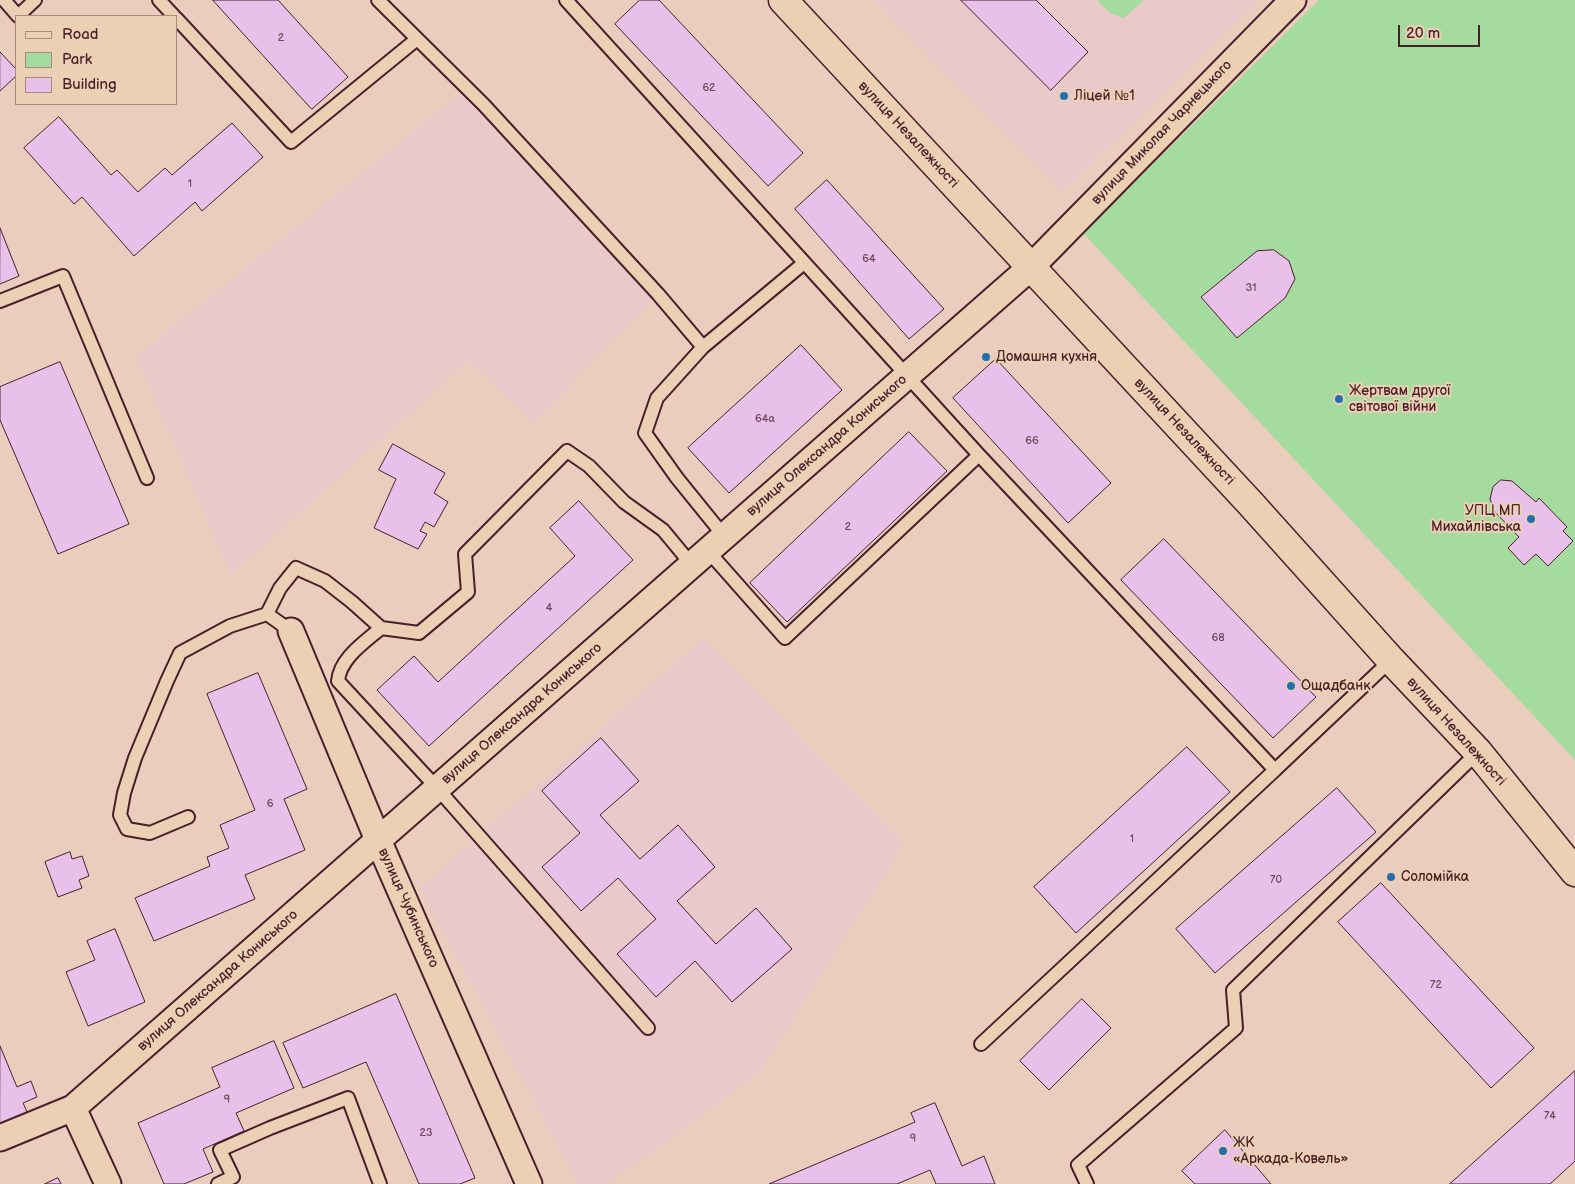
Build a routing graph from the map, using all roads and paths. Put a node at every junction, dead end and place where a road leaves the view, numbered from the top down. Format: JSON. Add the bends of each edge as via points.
{"nodes":[{"id":1,"x":4,"y":0,"type":"edge"},
{"id":2,"x":35,"y":0,"type":"edge"},
{"id":3,"x":159,"y":0,"type":"edge"},
{"id":4,"x":378,"y":0,"type":"edge"},
{"id":5,"x":566,"y":0,"type":"edge"},
{"id":6,"x":784,"y":0,"type":"edge"},
{"id":7,"x":1293,"y":0,"type":"edge"},
{"id":8,"x":17,"y":15,"type":"edge"},
{"id":9,"x":19,"y":15,"type":"edge"},
{"id":10,"x":173,"y":15,"type":"edge"},
{"id":11,"x":178,"y":20,"type":"edge"},
{"id":12,"x":417,"y":39,"type":"junction"},
{"id":13,"x":804,"y":263,"type":"junction"},
{"id":14,"x":1031,"y":267,"type":"junction"},
{"id":15,"x":0,"y":301,"type":"edge"},
{"id":16,"x":703,"y":347,"type":"junction"},
{"id":17,"x":907,"y":376,"type":"junction"},
{"id":18,"x":979,"y":455,"type":"junction"},
{"id":19,"x":147,"y":478,"type":"dead end"},
{"id":20,"x":708,"y":551,"type":"junction"},
{"id":21,"x":267,"y":614,"type":"junction"},
{"id":22,"x":381,"y":628,"type":"junction"},
{"id":23,"x":291,"y":631,"type":"joint"},
{"id":24,"x":1391,"y":660,"type":"junction"},
{"id":25,"x":1478,"y":752,"type":"junction"},
{"id":26,"x":1275,"y":770,"type":"junction"},
{"id":27,"x":437,"y":788,"type":"junction"},
{"id":28,"x":188,"y":818,"type":"dead end"},
{"id":29,"x":378,"y":840,"type":"junction"},
{"id":30,"x":1572,"y":863,"type":"edge"},
{"id":31,"x":648,"y":1028,"type":"dead end"},
{"id":32,"x":981,"y":1044,"type":"dead end"},
{"id":33,"x":73,"y":1108,"type":"junction"},
{"id":34,"x":0,"y":1138,"type":"edge"},
{"id":35,"x":108,"y":1184,"type":"edge"},
{"id":36,"x":218,"y":1184,"type":"edge"},
{"id":37,"x":380,"y":1184,"type":"edge"},
{"id":38,"x":529,"y":1184,"type":"edge"},
{"id":39,"x":1087,"y":1184,"type":"edge"}],
"edges":[{"from":1,"to":8,"type":"lane"},
{"from":2,"to":9,"type":"lane"},
{"from":3,"to":10,"type":"lane"},
{"from":4,"to":12,"type":"lane"},
{"from":5,"to":13,"type":"lane"},
{"from":6,"to":14,"type":"main road","name":"вулиця Незалежності"},
{"from":7,"to":14,"type":"street","name":"вулиця Миколая Чарнецького"},
{"from":11,"to":12,"type":"lane","via":[[291,142]]},
{"from":12,"to":16,"type":"lane","via":[[484,105]]},
{"from":13,"to":16,"type":"lane"},
{"from":13,"to":17,"type":"lane"},
{"from":14,"to":17,"type":"street","name":"вулиця Олександра Кониського"},
{"from":14,"to":24,"type":"main road","name":"вулиця Незалежності"},
{"from":15,"to":19,"type":"lane","via":[[63,276]]},
{"from":16,"to":20,"type":"lane","via":[[656,398],[645,433],[676,478]]},
{"from":17,"to":18,"type":"lane"},
{"from":17,"to":20,"type":"street","name":"вулиця Олександра Кониського"},
{"from":18,"to":20,"type":"lane","via":[[785,638]]},
{"from":18,"to":26,"type":"lane"},
{"from":20,"to":22,"type":"lane","via":[[663,530],[624,502],[589,466],[567,451],[465,554],[468,592],[419,633]]},
{"from":20,"to":27,"type":"street","name":"вулиця Олександра Кониського"},
{"from":21,"to":22,"type":"lane","via":[[280,588],[296,568],[325,581]]},
{"from":21,"to":23,"type":"lane"},
{"from":21,"to":28,"type":"lane","via":[[230,626],[180,653],[136,758],[120,815],[127,829],[150,833]]},
{"from":22,"to":27,"type":"lane","via":[[353,652],[339,672],[338,680]]},
{"from":23,"to":29,"type":"street","name":"вулиця Чубинського"},
{"from":24,"to":25,"type":"main road","name":"вулиця Незалежності"},
{"from":24,"to":26,"type":"lane"},
{"from":25,"to":30,"type":"main road","name":"вулиця Незалежності"},
{"from":25,"to":39,"type":"lane","via":[[1233,990],[1236,1028],[1078,1165]]},
{"from":26,"to":32,"type":"lane"},
{"from":27,"to":29,"type":"street","name":"вулиця Олександра Кониського"},
{"from":27,"to":31,"type":"lane"},
{"from":29,"to":33,"type":"street","name":"вулиця Олександра Кониського"},
{"from":29,"to":38,"type":"street","name":"вулиця Чубинського"},
{"from":33,"to":34,"type":"street","name":"вулиця Олександра Кониського"},
{"from":33,"to":35,"type":"street"},
{"from":36,"to":37,"type":"lane","via":[[233,1177],[220,1150],[348,1098]]}]}
